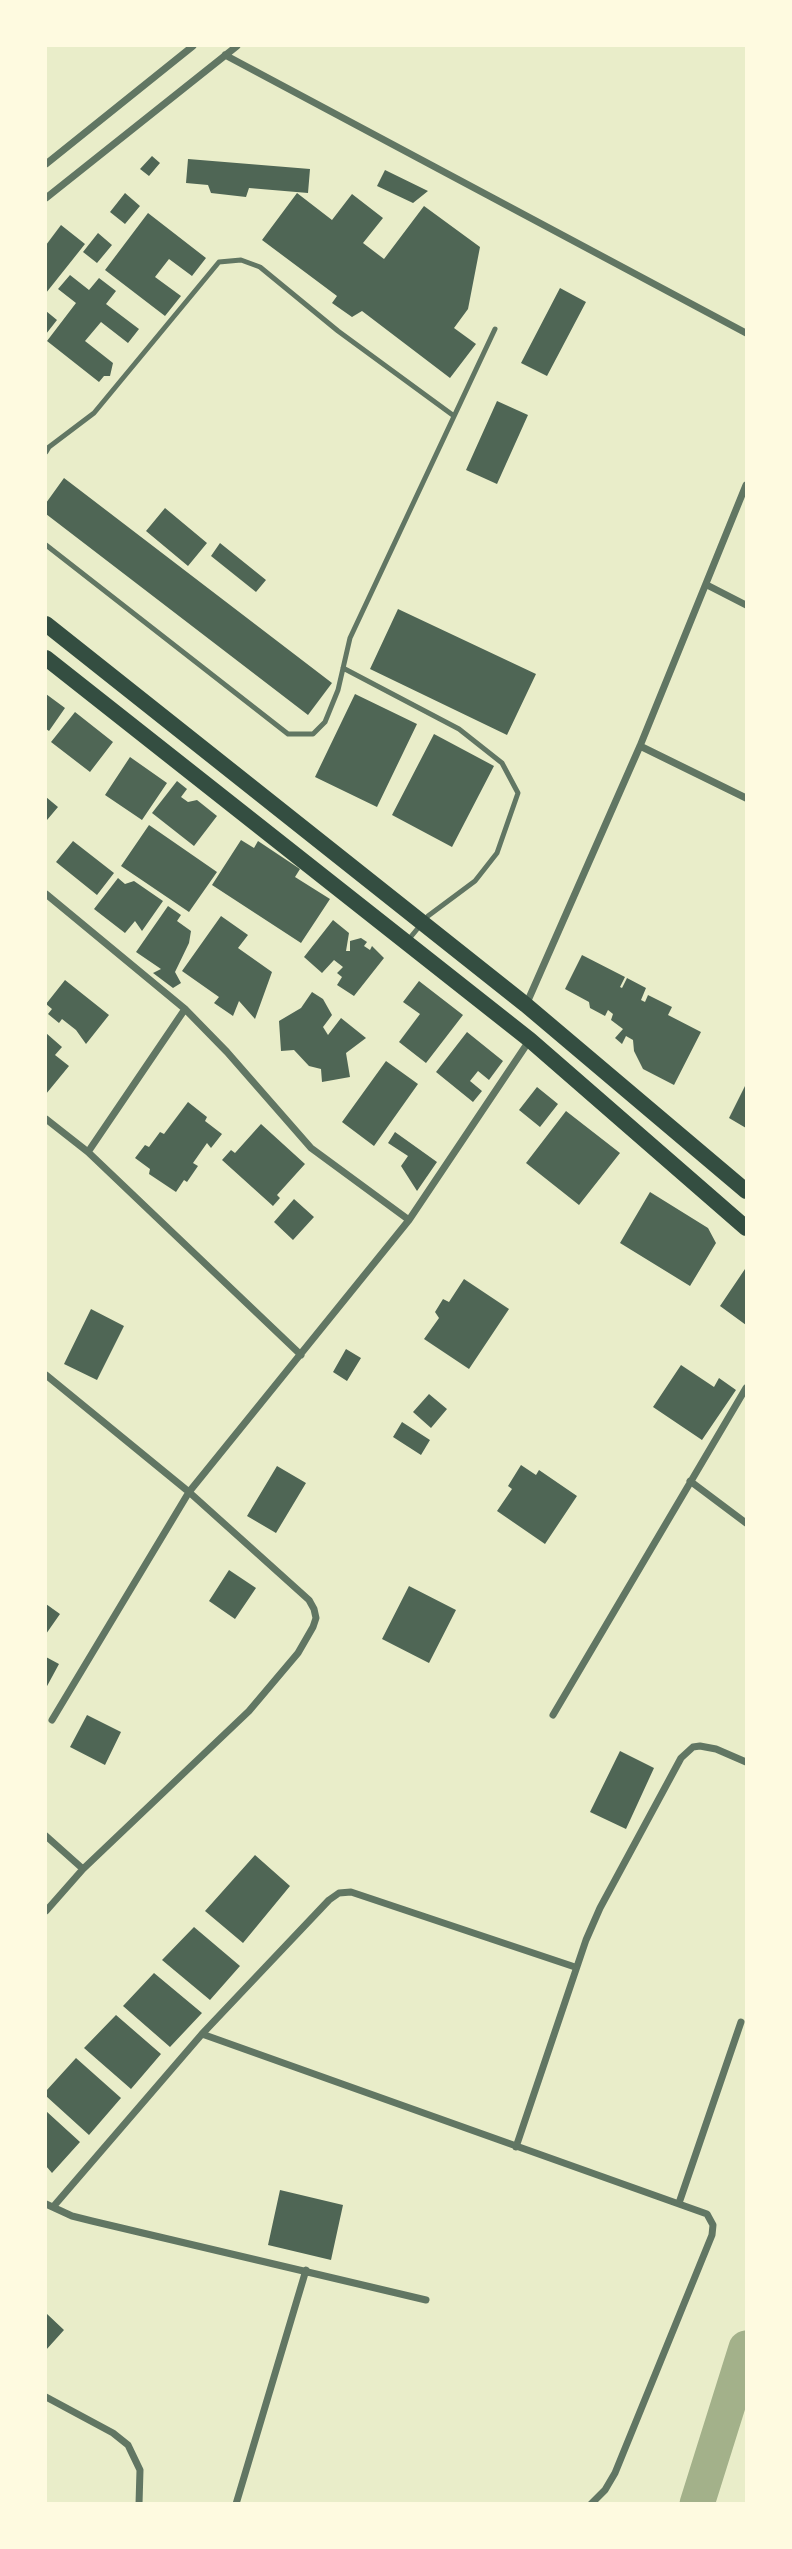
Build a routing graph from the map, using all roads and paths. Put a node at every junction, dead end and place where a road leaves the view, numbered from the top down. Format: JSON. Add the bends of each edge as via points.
{"nodes":[{"id":1,"x":193,"y":46,"type":"edge"},
{"id":2,"x":237,"y":46,"type":"edge"},
{"id":3,"x":225,"y":55,"type":"junction"},
{"id":4,"x":46,"y":164,"type":"edge"},
{"id":5,"x":46,"y":198,"type":"edge"},
{"id":6,"x":495,"y":329,"type":"dead end"},
{"id":7,"x":747,"y":332,"type":"edge"},
{"id":8,"x":454,"y":416,"type":"junction"},
{"id":9,"x":46,"y":452,"type":"edge"},
{"id":10,"x":747,"y":485,"type":"edge"},
{"id":11,"x":46,"y":545,"type":"edge"},
{"id":12,"x":707,"y":585,"type":"junction"},
{"id":13,"x":747,"y":605,"type":"edge"},
{"id":14,"x":46,"y":624,"type":"edge"},
{"id":15,"x":46,"y":658,"type":"edge"},
{"id":16,"x":343,"y":668,"type":"junction"},
{"id":17,"x":640,"y":746,"type":"junction"},
{"id":18,"x":747,"y":798,"type":"edge"},
{"id":19,"x":46,"y":894,"type":"edge"},
{"id":20,"x":422,"y":922,"type":"junction"},
{"id":21,"x":407,"y":942,"type":"junction"},
{"id":22,"x":526,"y":1005,"type":"junction"},
{"id":23,"x":186,"y":1009,"type":"junction"},
{"id":24,"x":530,"y":1040,"type":"junction"},
{"id":25,"x":46,"y":1119,"type":"edge"},
{"id":26,"x":88,"y":1153,"type":"junction"},
{"id":27,"x":747,"y":1191,"type":"edge"},
{"id":28,"x":409,"y":1220,"type":"junction"},
{"id":29,"x":747,"y":1228,"type":"edge"},
{"id":30,"x":302,"y":1355,"type":"junction"},
{"id":31,"x":46,"y":1375,"type":"edge"},
{"id":32,"x":747,"y":1388,"type":"edge"},
{"id":33,"x":690,"y":1481,"type":"junction"},
{"id":34,"x":189,"y":1492,"type":"junction"},
{"id":35,"x":747,"y":1523,"type":"edge"},
{"id":36,"x":553,"y":1715,"type":"dead end"},
{"id":37,"x":52,"y":1720,"type":"dead end"},
{"id":38,"x":747,"y":1762,"type":"edge"},
{"id":39,"x":46,"y":1836,"type":"edge"},
{"id":40,"x":83,"y":1868,"type":"junction"},
{"id":41,"x":46,"y":1911,"type":"edge"},
{"id":42,"x":575,"y":1967,"type":"junction"},
{"id":43,"x":741,"y":2022,"type":"dead end"},
{"id":44,"x":202,"y":2034,"type":"junction"},
{"id":45,"x":516,"y":2147,"type":"junction"},
{"id":46,"x":679,"y":2203,"type":"junction"},
{"id":47,"x":49,"y":2205,"type":"edge"},
{"id":48,"x":306,"y":2270,"type":"junction"},
{"id":49,"x":426,"y":2300,"type":"dead end"},
{"id":50,"x":46,"y":2398,"type":"edge"},
{"id":51,"x":139,"y":2504,"type":"edge"},
{"id":52,"x":236,"y":2504,"type":"edge"},
{"id":53,"x":591,"y":2504,"type":"edge"}],
"edges":[{"from":1,"to":4,"type":"street"},
{"from":2,"to":3,"type":"street"},
{"from":3,"to":5,"type":"street"},
{"from":3,"to":7,"type":"street"},
{"from":6,"to":8,"type":"lane"},
{"from":8,"to":9,"type":"lane","via":[[260,267],[241,260],[219,262],[94,413]]},
{"from":8,"to":16,"type":"lane","via":[[350,638]]},
{"from":10,"to":12,"type":"street"},
{"from":11,"to":16,"type":"lane","via":[[288,734],[313,734],[325,722]]},
{"from":12,"to":13,"type":"street"},
{"from":12,"to":17,"type":"street"},
{"from":14,"to":20,"type":"main road"},
{"from":15,"to":21,"type":"main road"},
{"from":16,"to":20,"type":"lane","via":[[460,729],[502,763],[518,793],[497,853],[475,881]]},
{"from":17,"to":18,"type":"street"},
{"from":17,"to":22,"type":"street"},
{"from":19,"to":23,"type":"street"},
{"from":20,"to":21,"type":"lane"},
{"from":20,"to":22,"type":"main road"},
{"from":21,"to":24,"type":"main road"},
{"from":22,"to":27,"type":"main road"},
{"from":23,"to":26,"type":"street"},
{"from":23,"to":28,"type":"street","via":[[311,1148]]},
{"from":24,"to":28,"type":"street"},
{"from":24,"to":29,"type":"main road"},
{"from":25,"to":26,"type":"street"},
{"from":26,"to":30,"type":"street"},
{"from":28,"to":30,"type":"street"},
{"from":30,"to":34,"type":"street"},
{"from":31,"to":34,"type":"street"},
{"from":32,"to":33,"type":"street"},
{"from":33,"to":35,"type":"street"},
{"from":33,"to":36,"type":"street"},
{"from":34,"to":37,"type":"street"},
{"from":34,"to":40,"type":"street","via":[[309,1601],[316,1618],[298,1653],[250,1711]]},
{"from":38,"to":42,"type":"street","via":[[700,1746],[681,1758],[600,1908]]},
{"from":39,"to":40,"type":"street"},
{"from":40,"to":41,"type":"street"},
{"from":42,"to":44,"type":"street","via":[[351,1892],[339,1893]]},
{"from":42,"to":45,"type":"street"},
{"from":43,"to":46,"type":"street"},
{"from":44,"to":45,"type":"street"},
{"from":44,"to":47,"type":"street"},
{"from":45,"to":46,"type":"street"},
{"from":46,"to":53,"type":"street","via":[[707,2214],[712,2235],[615,2473]]},
{"from":47,"to":48,"type":"street","via":[[92,2221]]},
{"from":48,"to":49,"type":"street"},
{"from":48,"to":52,"type":"street"},
{"from":50,"to":51,"type":"street","via":[[128,2445],[141,2470]]}]}
